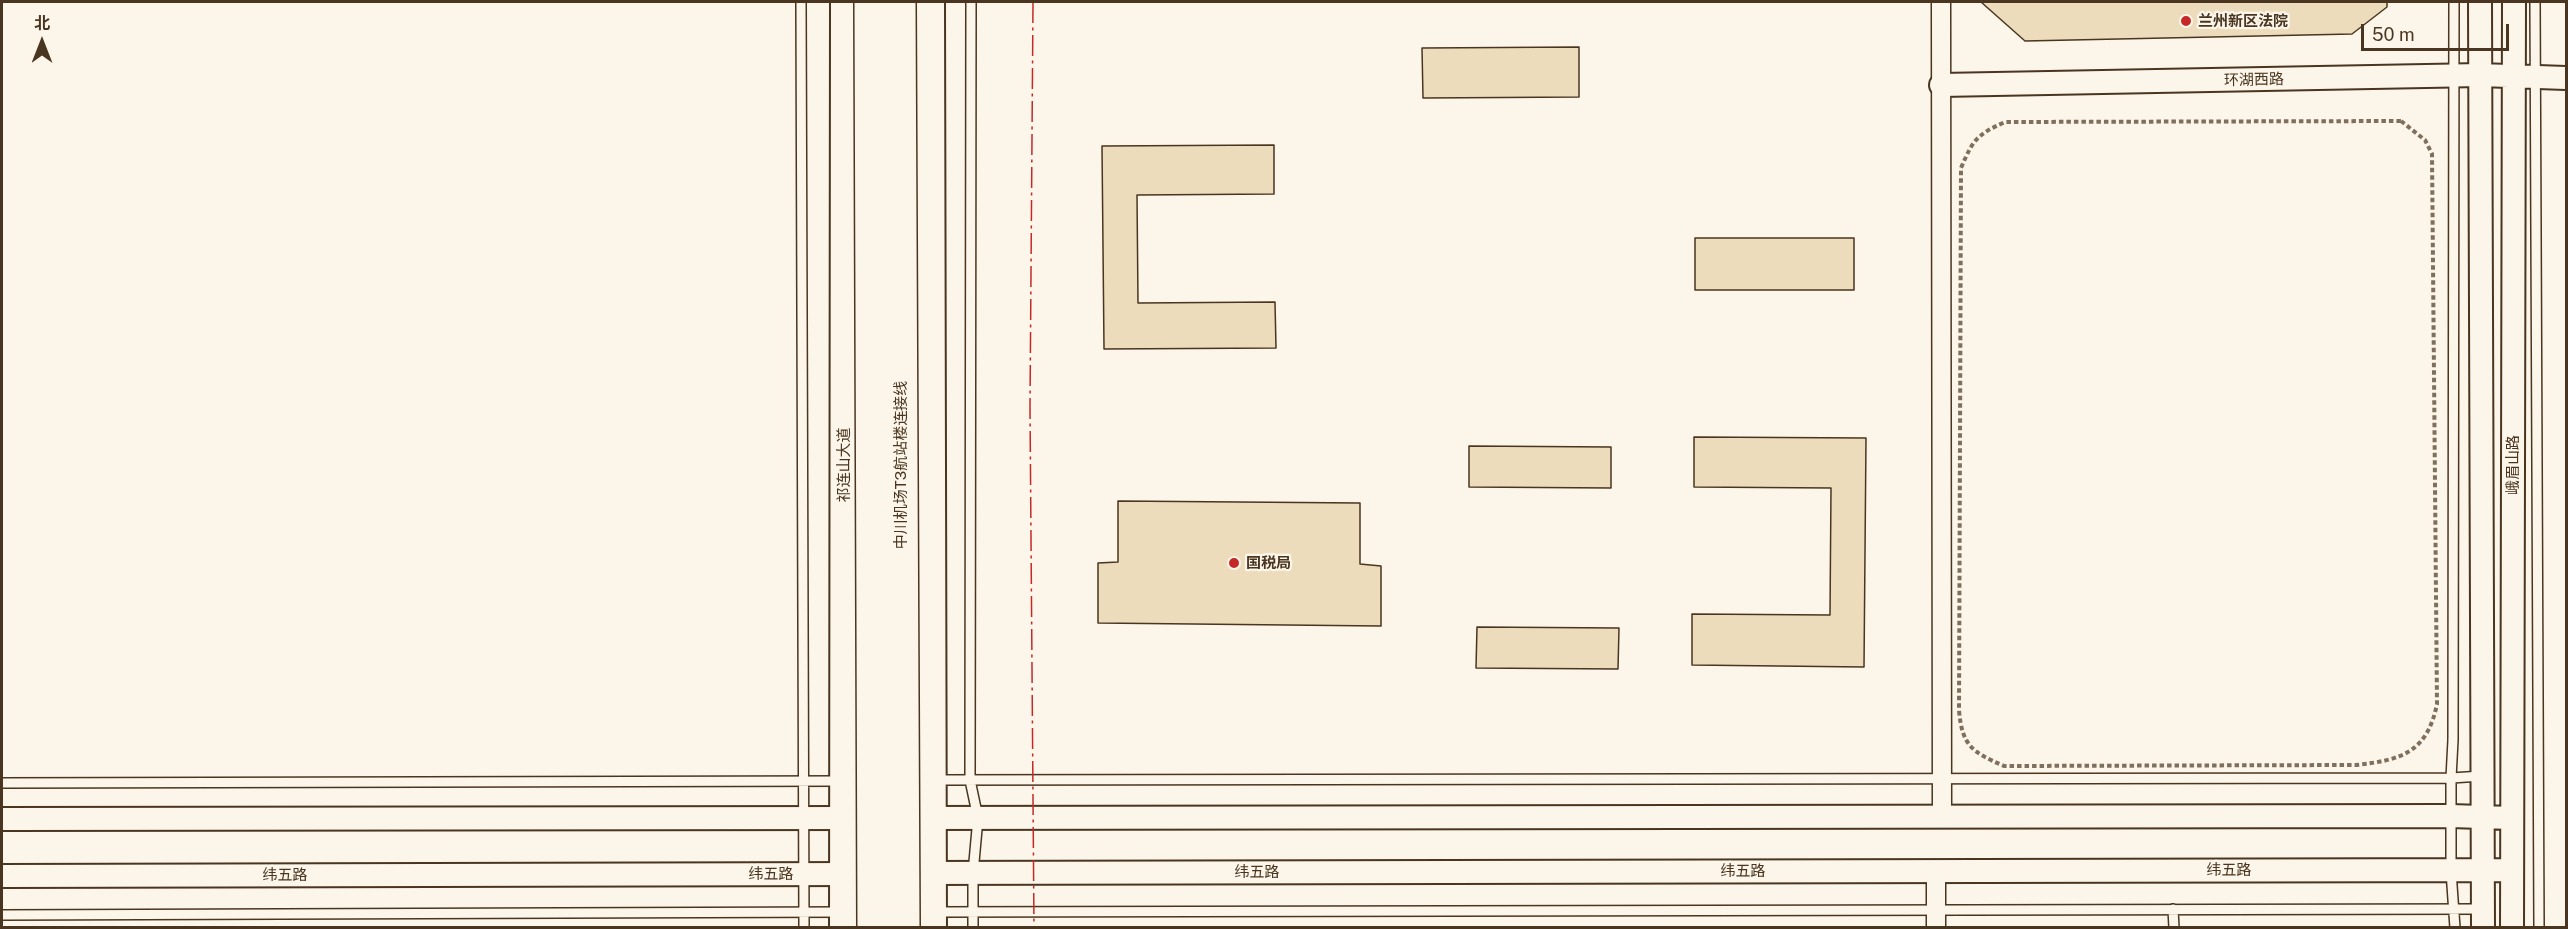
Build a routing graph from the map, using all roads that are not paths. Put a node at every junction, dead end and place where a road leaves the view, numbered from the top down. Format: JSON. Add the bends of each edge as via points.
{"nodes":[{"id":1,"x":801,"y":2,"type":"edge"},
{"id":2,"x":845,"y":2,"type":"edge"},
{"id":3,"x":871,"y":2,"type":"edge"},
{"id":4,"x":899,"y":2,"type":"edge"},
{"id":5,"x":930,"y":2,"type":"edge"},
{"id":6,"x":971,"y":2,"type":"edge"},
{"id":7,"x":1941,"y":2,"type":"edge"},
{"id":8,"x":2454,"y":2,"type":"edge"},
{"id":9,"x":2480,"y":2,"type":"edge"},
{"id":10,"x":2514,"y":2,"type":"edge"},
{"id":11,"x":2535,"y":2,"type":"edge"},
{"id":12,"x":2480,"y":75,"type":"junction"},
{"id":13,"x":2455,"y":76,"type":"junction"},
{"id":14,"x":2525,"y":78,"type":"junction"},
{"id":15,"x":2566,"y":78,"type":"edge"},
{"id":16,"x":1941,"y":86,"type":"junction"},
{"id":17,"x":2482,"y":776,"type":"junction"},
{"id":18,"x":1942,"y":777,"type":"junction"},
{"id":19,"x":2451,"y":778,"type":"junction"},
{"id":20,"x":921,"y":780,"type":"junction"},
{"id":21,"x":970,"y":780,"type":"junction"},
{"id":22,"x":803,"y":781,"type":"junction"},
{"id":23,"x":855,"y":781,"type":"junction"},
{"id":24,"x":2,"y":783,"type":"edge"},
{"id":25,"x":1942,"y":816,"type":"junction"},
{"id":26,"x":2451,"y":816,"type":"junction"},
{"id":27,"x":2483,"y":817,"type":"junction"},
{"id":28,"x":803,"y":818,"type":"junction"},
{"id":29,"x":843,"y":818,"type":"junction"},
{"id":30,"x":932,"y":818,"type":"junction"},
{"id":31,"x":978,"y":818,"type":"junction"},
{"id":32,"x":2511,"y":818,"type":"junction"},
{"id":33,"x":2,"y":819,"type":"edge"},
{"id":34,"x":2483,"y":868,"type":"junction"},
{"id":35,"x":1936,"y":870,"type":"junction"},
{"id":36,"x":2512,"y":870,"type":"junction"},
{"id":37,"x":2451,"y":871,"type":"junction"},
{"id":38,"x":932,"y":873,"type":"junction"},
{"id":39,"x":973,"y":873,"type":"junction"},
{"id":40,"x":804,"y":874,"type":"junction"},
{"id":41,"x":843,"y":874,"type":"junction"},
{"id":42,"x":2,"y":876,"type":"edge"},
{"id":43,"x":2173,"y":909,"type":"junction"},
{"id":44,"x":2455,"y":909,"type":"junction"},
{"id":45,"x":804,"y":912,"type":"junction"},
{"id":46,"x":973,"y":912,"type":"junction"},
{"id":47,"x":2,"y":915,"type":"edge"},
{"id":48,"x":856,"y":918,"type":"edge"},
{"id":49,"x":920,"y":918,"type":"edge"},
{"id":50,"x":1936,"y":918,"type":"edge"},
{"id":51,"x":2483,"y":918,"type":"edge"},
{"id":52,"x":804,"y":927,"type":"edge"},
{"id":53,"x":973,"y":927,"type":"edge"},
{"id":54,"x":2174,"y":927,"type":"edge"},
{"id":55,"x":2455,"y":927,"type":"edge"},
{"id":56,"x":2512,"y":927,"type":"edge"},
{"id":57,"x":2539,"y":927,"type":"edge"}],
"edges":[{"from":1,"to":22,"type":"lane"},
{"from":2,"to":23,"type":"main road","name":"祁连山大道"},
{"from":3,"to":48,"type":"highway","name":"中川机场T3航站楼连接线","bridge":true},
{"from":4,"to":49,"type":"highway","name":"中川机场T3航站楼连接线","bridge":true},
{"from":5,"to":20,"type":"main road"},
{"from":6,"to":21,"type":"lane"},
{"from":7,"to":16,"type":"street"},
{"from":8,"to":13,"type":"lane"},
{"from":9,"to":12,"type":"street"},
{"from":10,"to":14,"type":"street","name":"峨眉山路"},
{"from":11,"to":14,"type":"lane"},
{"from":12,"to":13,"type":"street","name":"环湖西路"},
{"from":12,"to":14,"type":"street","name":"环湖西路"},
{"from":12,"to":17,"type":"street"},
{"from":13,"to":16,"type":"street","name":"环湖西路"},
{"from":13,"to":19,"type":"lane"},
{"from":14,"to":15,"type":"street","name":"环湖西路"},
{"from":14,"to":32,"type":"street","name":"峨眉山路"},
{"from":14,"to":57,"type":"lane"},
{"from":16,"to":18,"type":"street"},
{"from":17,"to":19,"type":"lane"},
{"from":17,"to":27,"type":"street"},
{"from":18,"to":19,"type":"lane"},
{"from":18,"to":21,"type":"lane"},
{"from":18,"to":25,"type":"street"},
{"from":19,"to":26,"type":"lane"},
{"from":20,"to":21,"type":"lane"},
{"from":20,"to":23,"type":"lane"},
{"from":20,"to":30,"type":"main road"},
{"from":21,"to":31,"type":"lane"},
{"from":22,"to":23,"type":"lane"},
{"from":22,"to":24,"type":"lane"},
{"from":22,"to":28,"type":"lane"},
{"from":23,"to":29,"type":"main road","name":"祁连山大道"},
{"from":25,"to":26,"type":"street"},
{"from":25,"to":31,"type":"street"},
{"from":26,"to":27,"type":"street"},
{"from":26,"to":37,"type":"lane"},
{"from":27,"to":32,"type":"street"},
{"from":27,"to":34,"type":"street"},
{"from":28,"to":29,"type":"street"},
{"from":28,"to":33,"type":"street"},
{"from":28,"to":40,"type":"lane"},
{"from":29,"to":30,"type":"street"},
{"from":29,"to":41,"type":"main road","name":"祁连山大道"},
{"from":30,"to":31,"type":"street"},
{"from":30,"to":38,"type":"main road"},
{"from":31,"to":39,"type":"lane"},
{"from":32,"to":36,"type":"street","name":"峨眉山路"},
{"from":34,"to":36,"type":"street","name":"纬五路"},
{"from":34,"to":37,"type":"street","name":"纬五路"},
{"from":34,"to":51,"type":"street"},
{"from":35,"to":37,"type":"street","name":"纬五路"},
{"from":35,"to":39,"type":"street","name":"纬五路"},
{"from":35,"to":50,"type":"street"},
{"from":36,"to":56,"type":"street","name":"峨眉山路"},
{"from":37,"to":44,"type":"lane"},
{"from":38,"to":39,"type":"street","name":"纬五路"},
{"from":38,"to":41,"type":"street","name":"纬五路"},
{"from":38,"to":49,"type":"main road"},
{"from":39,"to":46,"type":"lane"},
{"from":40,"to":41,"type":"street","name":"纬五路"},
{"from":40,"to":42,"type":"street","name":"纬五路"},
{"from":40,"to":45,"type":"lane"},
{"from":41,"to":48,"type":"main road","name":"祁连山大道"},
{"from":43,"to":44,"type":"lane"},
{"from":43,"to":50,"type":"lane"},
{"from":43,"to":54,"type":"lane"},
{"from":44,"to":51,"type":"lane"},
{"from":44,"to":55,"type":"lane"},
{"from":45,"to":47,"type":"lane"},
{"from":45,"to":48,"type":"lane"},
{"from":45,"to":52,"type":"lane"},
{"from":46,"to":49,"type":"lane"},
{"from":46,"to":50,"type":"lane"},
{"from":46,"to":53,"type":"lane"},
{"from":48,"to":49,"type":"lane"}]}
